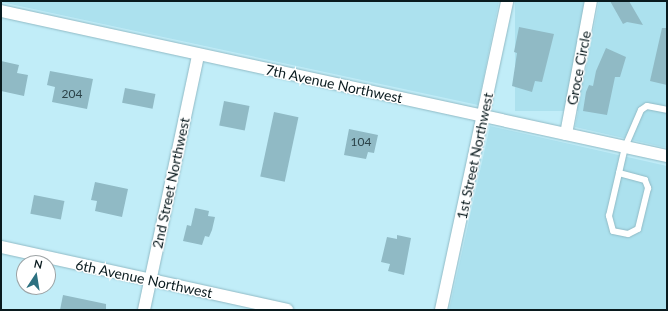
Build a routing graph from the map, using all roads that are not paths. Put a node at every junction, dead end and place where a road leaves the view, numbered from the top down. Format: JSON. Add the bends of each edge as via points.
{"nodes":[{"id":1,"x":508,"y":1,"type":"edge"},
{"id":2,"x":592,"y":1,"type":"edge"},
{"id":3,"x":1,"y":11,"type":"edge"},
{"id":4,"x":198,"y":55,"type":"junction"},
{"id":5,"x":667,"y":110,"type":"edge"},
{"id":6,"x":484,"y":115,"type":"junction"},
{"id":7,"x":566,"y":134,"type":"junction"},
{"id":8,"x":625,"y":147,"type":"junction"},
{"id":9,"x":667,"y":156,"type":"edge"},
{"id":10,"x":619,"y":173,"type":"junction"},
{"id":11,"x":1,"y":247,"type":"edge"},
{"id":12,"x":151,"y":280,"type":"junction"},
{"id":13,"x":144,"y":310,"type":"edge"},
{"id":14,"x":287,"y":310,"type":"edge"},
{"id":15,"x":441,"y":310,"type":"edge"}],
"edges":[{"from":1,"to":6,"type":"street","name":"1st Street Northwest"},
{"from":2,"to":7,"type":"street","name":"Groce Circle"},
{"from":3,"to":4,"type":"street","name":"7th Avenue Northwest"},
{"from":4,"to":6,"type":"street","name":"7th Avenue Northwest"},
{"from":4,"to":12,"type":"street","name":"2nd Street Northwest"},
{"from":5,"to":8,"type":"lane","via":[[647,106],[641,110]]},
{"from":6,"to":7,"type":"street","name":"7th Avenue Northwest"},
{"from":6,"to":15,"type":"street","name":"1st Street Northwest"},
{"from":7,"to":8,"type":"street","name":"7th Avenue Northwest"},
{"from":8,"to":9,"type":"street","name":"7th Avenue Northwest"},
{"from":8,"to":10,"type":"lane"},
{"from":10,"to":10,"type":"lane","via":[[609,216],[613,231],[628,234],[638,229],[648,188],[644,180]]},
{"from":11,"to":12,"type":"street","name":"6th Avenue Northwest"},
{"from":12,"to":13,"type":"street","name":"2nd Street Northwest"},
{"from":12,"to":14,"type":"street","name":"6th Avenue Northwest"}]}
